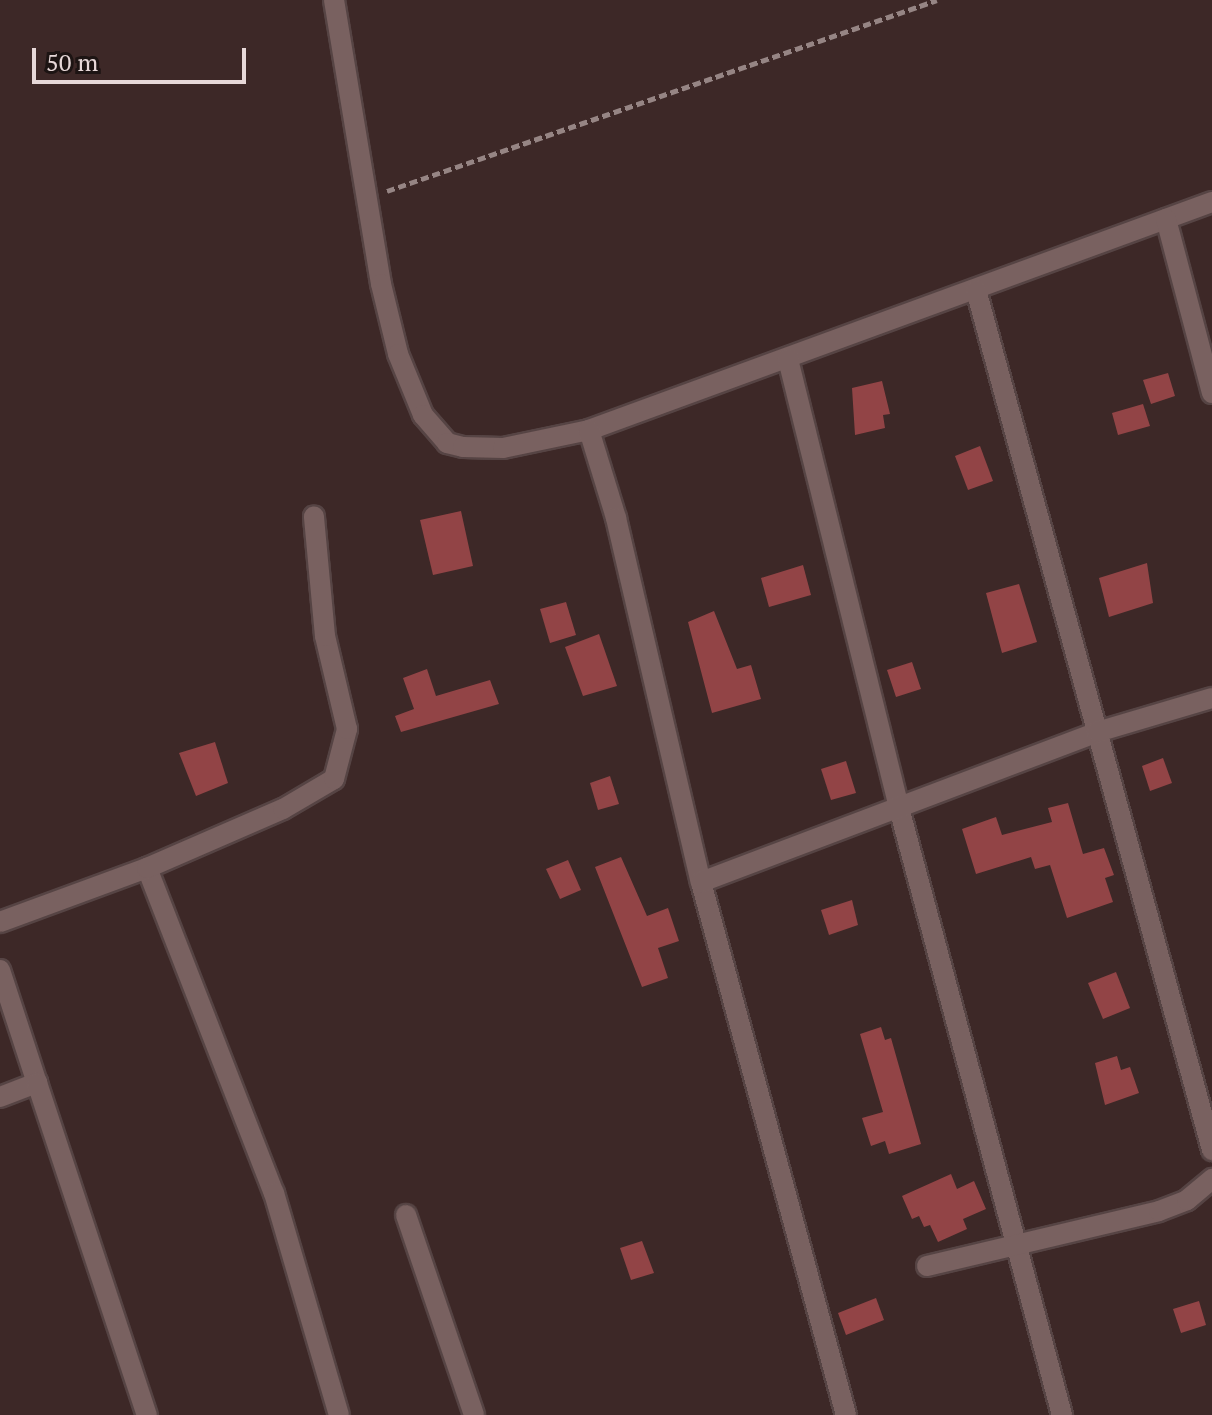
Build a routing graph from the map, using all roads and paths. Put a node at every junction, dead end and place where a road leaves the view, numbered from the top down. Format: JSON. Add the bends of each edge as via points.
{"nodes":[{"id":1,"x":334,"y":0,"type":"edge"},
{"id":2,"x":937,"y":0,"type":"edge"},
{"id":3,"x":367,"y":198,"type":"junction"},
{"id":4,"x":1212,"y":202,"type":"edge"},
{"id":5,"x":1166,"y":219,"type":"junction"},
{"id":6,"x":976,"y":290,"type":"junction"},
{"id":7,"x":788,"y":359,"type":"junction"},
{"id":8,"x":1212,"y":393,"type":"edge"},
{"id":9,"x":589,"y":430,"type":"junction"},
{"id":10,"x":314,"y":517,"type":"dead end"},
{"id":11,"x":1212,"y":698,"type":"edge"},
{"id":12,"x":1097,"y":732,"type":"junction"},
{"id":13,"x":899,"y":808,"type":"junction"},
{"id":14,"x":147,"y":868,"type":"junction"},
{"id":15,"x":701,"y":882,"type":"junction"},
{"id":16,"x":0,"y":922,"type":"edge"},
{"id":17,"x":0,"y":970,"type":"edge"},
{"id":18,"x":37,"y":1083,"type":"junction"},
{"id":19,"x":0,"y":1097,"type":"edge"},
{"id":20,"x":1212,"y":1150,"type":"edge"},
{"id":21,"x":1212,"y":1179,"type":"edge"},
{"id":22,"x":406,"y":1215,"type":"dead end"},
{"id":23,"x":1016,"y":1247,"type":"junction"},
{"id":24,"x":927,"y":1266,"type":"dead end"},
{"id":25,"x":147,"y":1415,"type":"edge"},
{"id":26,"x":339,"y":1415,"type":"edge"},
{"id":27,"x":474,"y":1415,"type":"edge"},
{"id":28,"x":846,"y":1415,"type":"edge"},
{"id":29,"x":1062,"y":1415,"type":"edge"}],
"edges":[{"from":1,"to":3,"type":"street"},
{"from":2,"to":3,"type":"path"},
{"from":3,"to":9,"type":"street","via":[[398,354],[411,395],[434,430],[447,443],[475,450]]},
{"from":4,"to":5,"type":"street"},
{"from":5,"to":6,"type":"street"},
{"from":5,"to":8,"type":"street"},
{"from":6,"to":7,"type":"street"},
{"from":6,"to":12,"type":"street"},
{"from":7,"to":9,"type":"street"},
{"from":7,"to":13,"type":"street"},
{"from":9,"to":15,"type":"street","via":[[616,518]]},
{"from":10,"to":14,"type":"street","via":[[325,636],[347,729],[334,779],[283,809]]},
{"from":11,"to":12,"type":"street"},
{"from":12,"to":13,"type":"street"},
{"from":12,"to":20,"type":"street"},
{"from":13,"to":15,"type":"street"},
{"from":13,"to":23,"type":"street"},
{"from":14,"to":16,"type":"street"},
{"from":14,"to":26,"type":"street","via":[[274,1193]]},
{"from":15,"to":28,"type":"street"},
{"from":17,"to":18,"type":"street"},
{"from":18,"to":19,"type":"street"},
{"from":18,"to":25,"type":"street"},
{"from":21,"to":23,"type":"street","via":[[1174,1205]]},
{"from":22,"to":27,"type":"street"},
{"from":23,"to":24,"type":"street"},
{"from":23,"to":29,"type":"street"}]}
